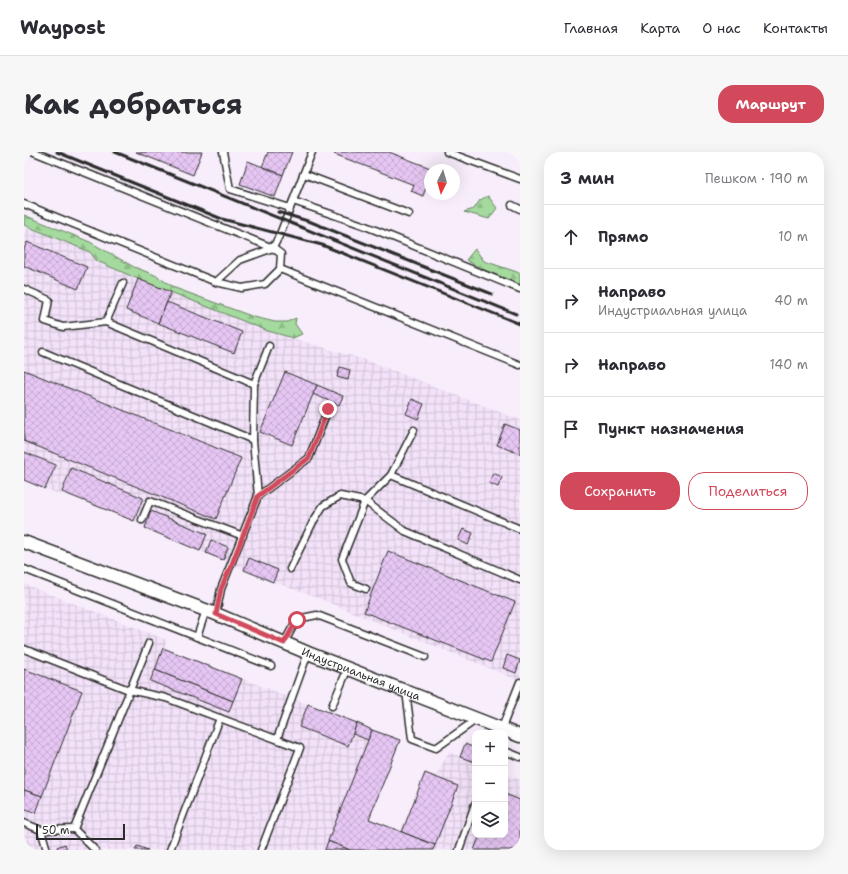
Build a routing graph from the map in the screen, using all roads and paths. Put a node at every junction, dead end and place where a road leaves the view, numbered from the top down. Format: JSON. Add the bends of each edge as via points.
{"nodes":[{"id":1,"x":34,"y":152,"type":"edge"},
{"id":2,"x":224,"y":152,"type":"edge"},
{"id":3,"x":312,"y":152,"type":"edge"},
{"id":4,"x":447,"y":152,"type":"edge"},
{"id":5,"x":304,"y":174,"type":"junction"},
{"id":6,"x":520,"y":179,"type":"edge"},
{"id":7,"x":293,"y":200,"type":"junction"},
{"id":8,"x":24,"y":204,"type":"edge"},
{"id":9,"x":512,"y":205,"type":"dead end"},
{"id":10,"x":290,"y":208,"type":"junction"},
{"id":11,"x":520,"y":209,"type":"edge"},
{"id":12,"x":410,"y":214,"type":"dead end"},
{"id":13,"x":273,"y":248,"type":"junction"},
{"id":14,"x":280,"y":269,"type":"junction"},
{"id":15,"x":123,"y":282,"type":"dead end"},
{"id":16,"x":216,"y":282,"type":"junction"},
{"id":17,"x":24,"y":289,"type":"edge"},
{"id":18,"x":520,"y":289,"type":"edge"},
{"id":19,"x":106,"y":322,"type":"junction"},
{"id":20,"x":269,"y":346,"type":"dead end"},
{"id":21,"x":43,"y":352,"type":"dead end"},
{"id":22,"x":520,"y":365,"type":"edge"},
{"id":23,"x":254,"y":384,"type":"junction"},
{"id":24,"x":328,"y":409,"type":"dead end"},
{"id":25,"x":414,"y":430,"type":"dead end"},
{"id":26,"x":253,"y":440,"type":"junction"},
{"id":27,"x":391,"y":475,"type":"junction"},
{"id":28,"x":258,"y":496,"type":"junction"},
{"id":29,"x":365,"y":500,"type":"junction"},
{"id":30,"x":142,"y":520,"type":"dead end"},
{"id":31,"x":520,"y":529,"type":"edge"},
{"id":32,"x":243,"y":536,"type":"junction"},
{"id":33,"x":24,"y":542,"type":"edge"},
{"id":34,"x":24,"y":569,"type":"edge"},
{"id":35,"x":290,"y":569,"type":"dead end"},
{"id":36,"x":520,"y":580,"type":"edge"},
{"id":37,"x":366,"y":589,"type":"dead end"},
{"id":38,"x":211,"y":612,"type":"junction"},
{"id":39,"x":197,"y":637,"type":"junction"},
{"id":40,"x":149,"y":643,"type":"dead end"},
{"id":41,"x":284,"y":643,"type":"junction"},
{"id":42,"x":24,"y":649,"type":"edge"},
{"id":43,"x":308,"y":653,"type":"junction"},
{"id":44,"x":425,"y":657,"type":"dead end"},
{"id":45,"x":271,"y":666,"type":"dead end"},
{"id":46,"x":348,"y":668,"type":"junction"},
{"id":47,"x":520,"y":682,"type":"edge"},
{"id":48,"x":129,"y":690,"type":"junction"},
{"id":49,"x":406,"y":691,"type":"junction"},
{"id":50,"x":513,"y":700,"type":"junction"},
{"id":51,"x":520,"y":702,"type":"edge"},
{"id":52,"x":332,"y":706,"type":"dead end"},
{"id":53,"x":220,"y":718,"type":"junction"},
{"id":54,"x":477,"y":719,"type":"junction"},
{"id":55,"x":499,"y":730,"type":"edge"},
{"id":56,"x":501,"y":730,"type":"edge"},
{"id":57,"x":508,"y":733,"type":"edge"},
{"id":58,"x":520,"y":736,"type":"edge"},
{"id":59,"x":277,"y":739,"type":"junction"},
{"id":60,"x":508,"y":752,"type":"edge"},
{"id":61,"x":520,"y":757,"type":"edge"},
{"id":62,"x":472,"y":813,"type":"edge"},
{"id":63,"x":24,"y":823,"type":"edge"},
{"id":64,"x":74,"y":828,"type":"junction"},
{"id":65,"x":42,"y":830,"type":"junction"},
{"id":66,"x":47,"y":850,"type":"edge"},
{"id":67,"x":95,"y":850,"type":"edge"},
{"id":68,"x":170,"y":850,"type":"edge"},
{"id":69,"x":262,"y":850,"type":"edge"},
{"id":70,"x":459,"y":850,"type":"edge"}],
"edges":[{"from":1,"to":13,"type":"lane"},
{"from":2,"to":10,"type":"lane","via":[[230,189]]},
{"from":3,"to":5,"type":"lane"},
{"from":4,"to":6,"type":"lane"},
{"from":5,"to":7,"type":"lane"},
{"from":5,"to":12,"type":"lane"},
{"from":7,"to":10,"type":"lane"},
{"from":7,"to":18,"type":"lane","via":[[363,225]]},
{"from":8,"to":16,"type":"lane"},
{"from":9,"to":11,"type":"lane"},
{"from":10,"to":13,"type":"lane"},
{"from":13,"to":14,"type":"lane","via":[[280,254]]},
{"from":13,"to":16,"type":"lane","via":[[240,260]]},
{"from":14,"to":16,"type":"lane","via":[[265,284],[242,288]]},
{"from":14,"to":22,"type":"lane"},
{"from":15,"to":19,"type":"lane"},
{"from":17,"to":19,"type":"lane","via":[[49,300],[45,321],[63,327]]},
{"from":19,"to":23,"type":"lane"},
{"from":20,"to":23,"type":"lane"},
{"from":21,"to":26,"type":"lane"},
{"from":23,"to":26,"type":"lane"},
{"from":24,"to":28,"type":"lane","via":[[309,458]]},
{"from":25,"to":27,"type":"lane"},
{"from":26,"to":28,"type":"lane"},
{"from":27,"to":29,"type":"lane"},
{"from":27,"to":31,"type":"lane"},
{"from":28,"to":32,"type":"lane"},
{"from":29,"to":35,"type":"lane","via":[[340,496],[323,506],[312,522]]},
{"from":29,"to":36,"type":"lane","via":[[405,531]]},
{"from":29,"to":37,"type":"lane","via":[[342,559],[351,583]]},
{"from":30,"to":32,"type":"lane","via":[[150,501]]},
{"from":32,"to":38,"type":"lane"},
{"from":33,"to":38,"type":"street","name":"Индустриальная улица"},
{"from":34,"to":39,"type":"lane"},
{"from":38,"to":39,"type":"lane"},
{"from":38,"to":41,"type":"street","name":"Индустриальная улица"},
{"from":39,"to":45,"type":"lane"},
{"from":40,"to":48,"type":"lane"},
{"from":41,"to":43,"type":"street","name":"Индустриальная улица"},
{"from":41,"to":44,"type":"lane","via":[[297,620],[317,615]]},
{"from":42,"to":48,"type":"lane"},
{"from":43,"to":46,"type":"street","name":"Индустриальная улица"},
{"from":43,"to":59,"type":"lane"},
{"from":46,"to":49,"type":"street","name":"Индустриальная улица"},
{"from":46,"to":52,"type":"lane"},
{"from":47,"to":50,"type":"lane"},
{"from":48,"to":53,"type":"lane","via":[[166,698]]},
{"from":48,"to":64,"type":"lane"},
{"from":49,"to":54,"type":"street","name":"Индустриальная улица"},
{"from":49,"to":54,"type":"lane","via":[[412,739],[436,748]]},
{"from":50,"to":51,"type":"lane"},
{"from":50,"to":56,"type":"lane"},
{"from":53,"to":59,"type":"lane"},
{"from":53,"to":68,"type":"lane"},
{"from":54,"to":55,"type":"street","name":"Индустриальная улица"},
{"from":57,"to":58,"type":"street","name":"Индустриальная улица"},
{"from":59,"to":69,"type":"lane","via":[[300,748]]},
{"from":60,"to":61,"type":"lane"},
{"from":62,"to":70,"type":"lane"},
{"from":63,"to":65,"type":"lane"},
{"from":64,"to":65,"type":"lane"},
{"from":64,"to":67,"type":"lane"},
{"from":65,"to":66,"type":"lane"}]}
